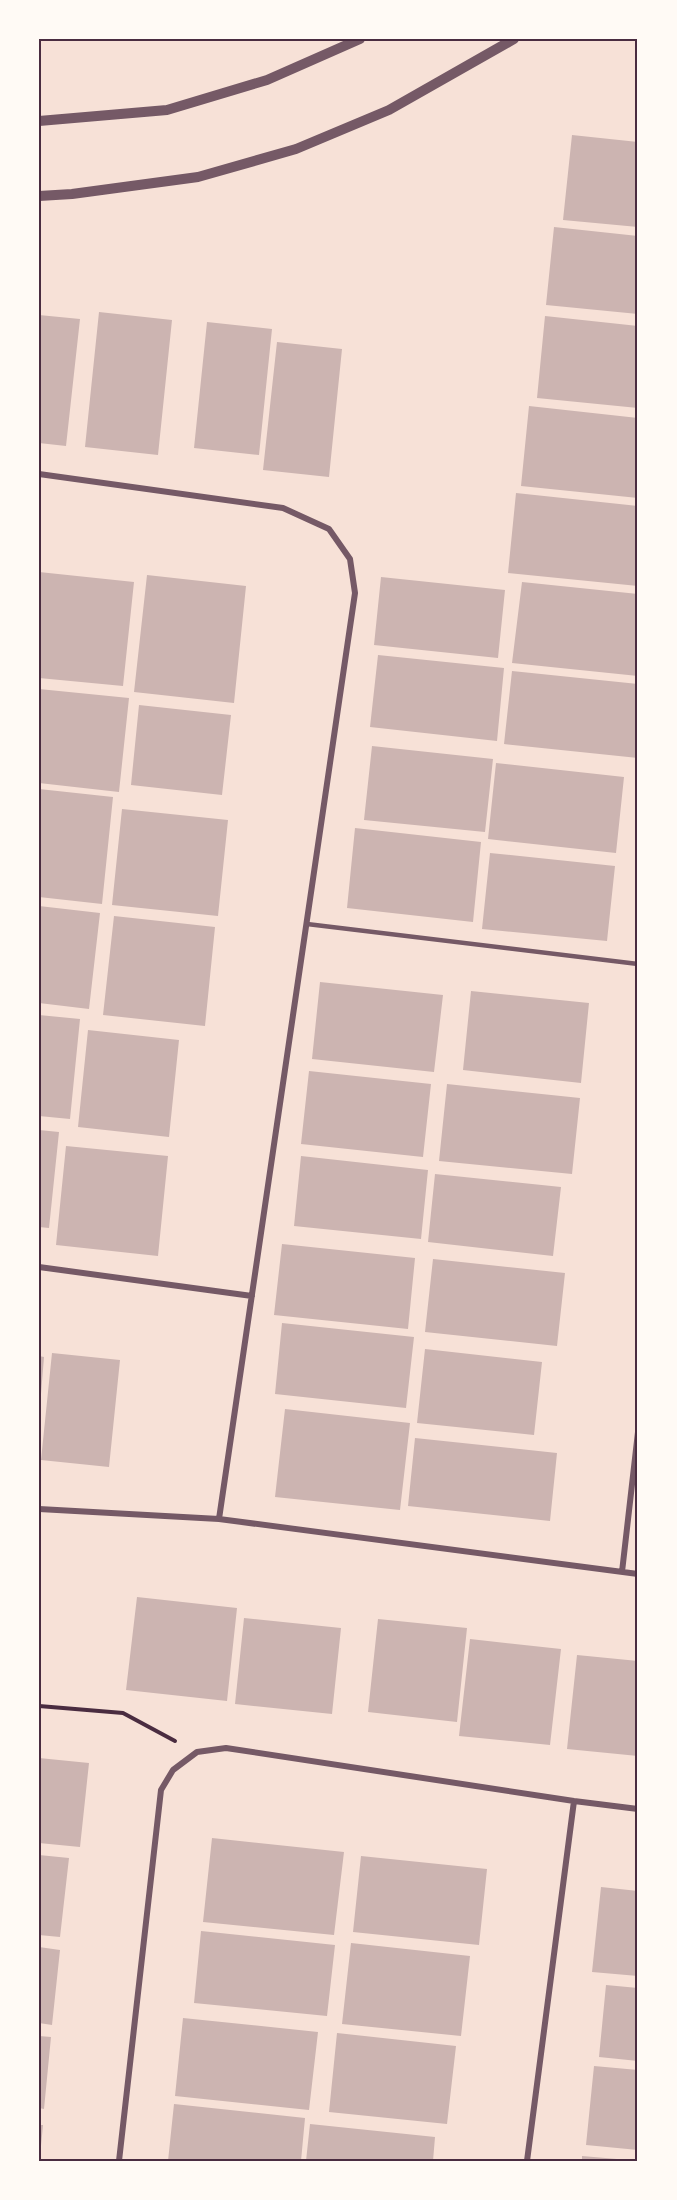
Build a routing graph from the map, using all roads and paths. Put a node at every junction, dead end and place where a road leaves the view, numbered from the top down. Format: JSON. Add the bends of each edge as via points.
{"nodes":[{"id":1,"x":360,"y":39,"type":"edge"},
{"id":2,"x":514,"y":39,"type":"edge"},
{"id":3,"x":39,"y":121,"type":"edge"},
{"id":4,"x":39,"y":196,"type":"edge"},
{"id":5,"x":39,"y":474,"type":"edge"},
{"id":6,"x":307,"y":924,"type":"junction"},
{"id":7,"x":638,"y":964,"type":"edge"},
{"id":8,"x":39,"y":1267,"type":"edge"},
{"id":9,"x":252,"y":1296,"type":"junction"},
{"id":10,"x":638,"y":1432,"type":"edge"},
{"id":11,"x":39,"y":1509,"type":"edge"},
{"id":12,"x":219,"y":1519,"type":"junction"},
{"id":13,"x":622,"y":1572,"type":"junction"},
{"id":14,"x":638,"y":1574,"type":"edge"},
{"id":15,"x":39,"y":1706,"type":"edge"},
{"id":16,"x":197,"y":1752,"type":"junction"},
{"id":17,"x":574,"y":1802,"type":"junction"},
{"id":18,"x":638,"y":1809,"type":"edge"},
{"id":19,"x":119,"y":2161,"type":"edge"},
{"id":20,"x":527,"y":2161,"type":"edge"}],
"edges":[{"from":1,"to":3,"type":"street","via":[[267,80],[167,110]]},
{"from":2,"to":4,"type":"street","via":[[389,110],[296,149],[198,177]]},
{"from":5,"to":6,"type":"street","via":[[283,508],[328,529],[350,559],[355,593]]},
{"from":6,"to":7,"type":"lane"},
{"from":6,"to":9,"type":"street"},
{"from":8,"to":9,"type":"street"},
{"from":9,"to":12,"type":"street"},
{"from":10,"to":13,"type":"street"},
{"from":11,"to":12,"type":"street"},
{"from":12,"to":13,"type":"street"},
{"from":13,"to":14,"type":"street"},
{"from":15,"to":16,"type":"path","via":[[123,1713]]},
{"from":16,"to":17,"type":"street","via":[[226,1748]]},
{"from":16,"to":19,"type":"street","via":[[173,1770],[161,1790]]},
{"from":17,"to":18,"type":"street"},
{"from":17,"to":20,"type":"street"}]}
